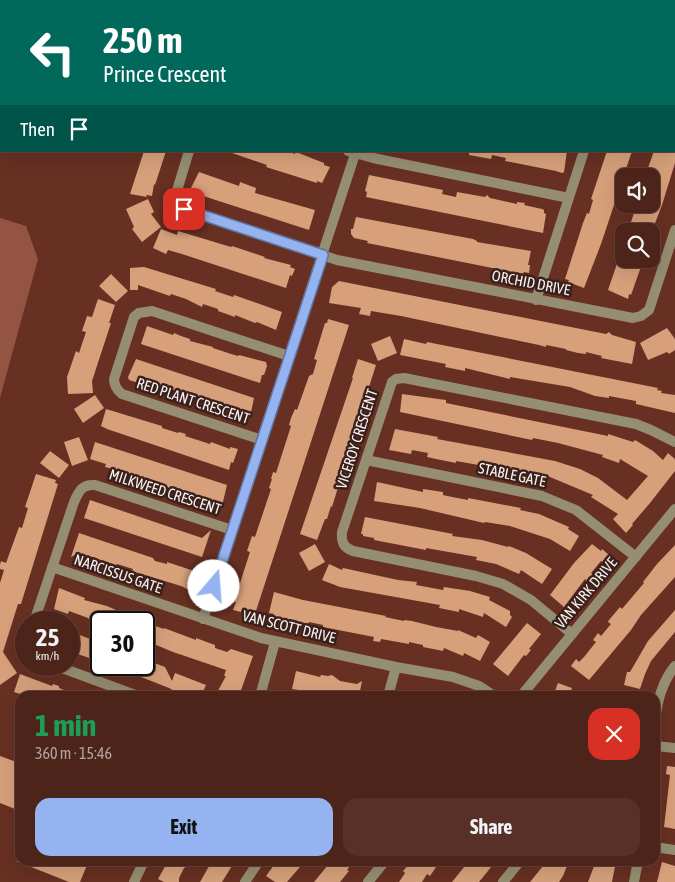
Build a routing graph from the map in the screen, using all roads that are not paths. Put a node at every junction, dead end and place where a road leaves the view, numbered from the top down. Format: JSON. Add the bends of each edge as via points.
{"nodes":[{"id":1,"x":189,"y":152,"type":"edge"},
{"id":2,"x":354,"y":152,"type":"edge"},
{"id":3,"x":584,"y":152,"type":"edge"},
{"id":4,"x":569,"y":198,"type":"junction"},
{"id":5,"x":675,"y":230,"type":"edge"},
{"id":6,"x":323,"y":255,"type":"junction"},
{"id":7,"x":536,"y":300,"type":"junction"},
{"id":8,"x":290,"y":356,"type":"junction"},
{"id":9,"x":262,"y":440,"type":"junction"},
{"id":10,"x":675,"y":442,"type":"edge"},
{"id":11,"x":366,"y":460,"type":"junction"},
{"id":12,"x":675,"y":509,"type":"edge"},
{"id":13,"x":232,"y":530,"type":"junction"},
{"id":14,"x":636,"y":557,"type":"junction"},
{"id":15,"x":52,"y":567,"type":"junction"},
{"id":16,"x":38,"y":611,"type":"edge"},
{"id":17,"x":203,"y":619,"type":"junction"},
{"id":18,"x":572,"y":634,"type":"junction"},
{"id":19,"x":275,"y":642,"type":"junction"},
{"id":20,"x":675,"y":666,"type":"edge"},
{"id":21,"x":396,"y":667,"type":"junction"},
{"id":22,"x":80,"y":675,"type":"edge"},
{"id":23,"x":124,"y":691,"type":"edge"},
{"id":24,"x":261,"y":691,"type":"edge"},
{"id":25,"x":389,"y":691,"type":"edge"},
{"id":26,"x":486,"y":691,"type":"edge"},
{"id":27,"x":525,"y":691,"type":"edge"},
{"id":28,"x":660,"y":695,"type":"edge"},
{"id":29,"x":660,"y":746,"type":"edge"},
{"id":30,"x":675,"y":748,"type":"edge"},
{"id":31,"x":660,"y":848,"type":"edge"},
{"id":32,"x":675,"y":850,"type":"edge"},
{"id":33,"x":142,"y":866,"type":"edge"},
{"id":34,"x":256,"y":866,"type":"edge"},
{"id":35,"x":381,"y":866,"type":"edge"},
{"id":36,"x":516,"y":866,"type":"edge"},
{"id":37,"x":637,"y":866,"type":"edge"},
{"id":38,"x":134,"y":882,"type":"edge"},
{"id":39,"x":245,"y":882,"type":"edge"},
{"id":40,"x":368,"y":882,"type":"edge"},
{"id":41,"x":503,"y":882,"type":"edge"},
{"id":42,"x":634,"y":882,"type":"edge"}],
"edges":[{"from":1,"to":6,"type":"street","name":"ORCHID DRIVE","via":[[175,190],[179,206]]},
{"from":2,"to":4,"type":"street"},
{"from":2,"to":6,"type":"street"},
{"from":3,"to":4,"type":"street"},
{"from":4,"to":7,"type":"street"},
{"from":5,"to":7,"type":"street","name":"ORCHID DRIVE","via":[[649,310],[641,316],[633,318]]},
{"from":6,"to":7,"type":"street","name":"ORCHID DRIVE"},
{"from":6,"to":8,"type":"street"},
{"from":8,"to":9,"type":"street"},
{"from":8,"to":9,"type":"street","name":"RED PLANT CRESCENT","via":[[148,310],[134,318],[114,379],[122,394]]},
{"from":9,"to":13,"type":"street"},
{"from":10,"to":11,"type":"street","name":"VICEROY CRESCENT","via":[[636,424],[396,378]]},
{"from":11,"to":14,"type":"street","name":"STABLE GATE","via":[[542,496],[576,510]]},
{"from":11,"to":18,"type":"street","name":"VICEROY CRESCENT","via":[[342,532],[342,543],[346,549],[503,584],[531,600]]},
{"from":12,"to":14,"type":"street","name":"VAN KIRK DRIVE"},
{"from":13,"to":15,"type":"street","name":"MILKWEED CRESCENT","via":[[91,485],[83,487],[77,495]]},
{"from":13,"to":17,"type":"street"},
{"from":14,"to":18,"type":"street","name":"VAN KIRK DRIVE"},
{"from":15,"to":16,"type":"street","name":"MILKWEED CRESCENT"},
{"from":15,"to":17,"type":"street","name":"NARCISSUS GATE"},
{"from":17,"to":19,"type":"street","name":"VAN SCOTT DRIVE"},
{"from":18,"to":27,"type":"street","name":"VAN KIRK DRIVE"},
{"from":19,"to":21,"type":"street","name":"VAN SCOTT DRIVE"},
{"from":19,"to":24,"type":"street"},
{"from":20,"to":28,"type":"street"},
{"from":21,"to":25,"type":"street"},
{"from":21,"to":26,"type":"street","name":"VAN SCOTT DRIVE","via":[[453,677]]},
{"from":22,"to":23,"type":"street"},
{"from":29,"to":30,"type":"street"},
{"from":31,"to":32,"type":"street"},
{"from":33,"to":38,"type":"street"},
{"from":34,"to":39,"type":"street"},
{"from":35,"to":40,"type":"street"},
{"from":36,"to":41,"type":"street"},
{"from":37,"to":42,"type":"street"}]}
